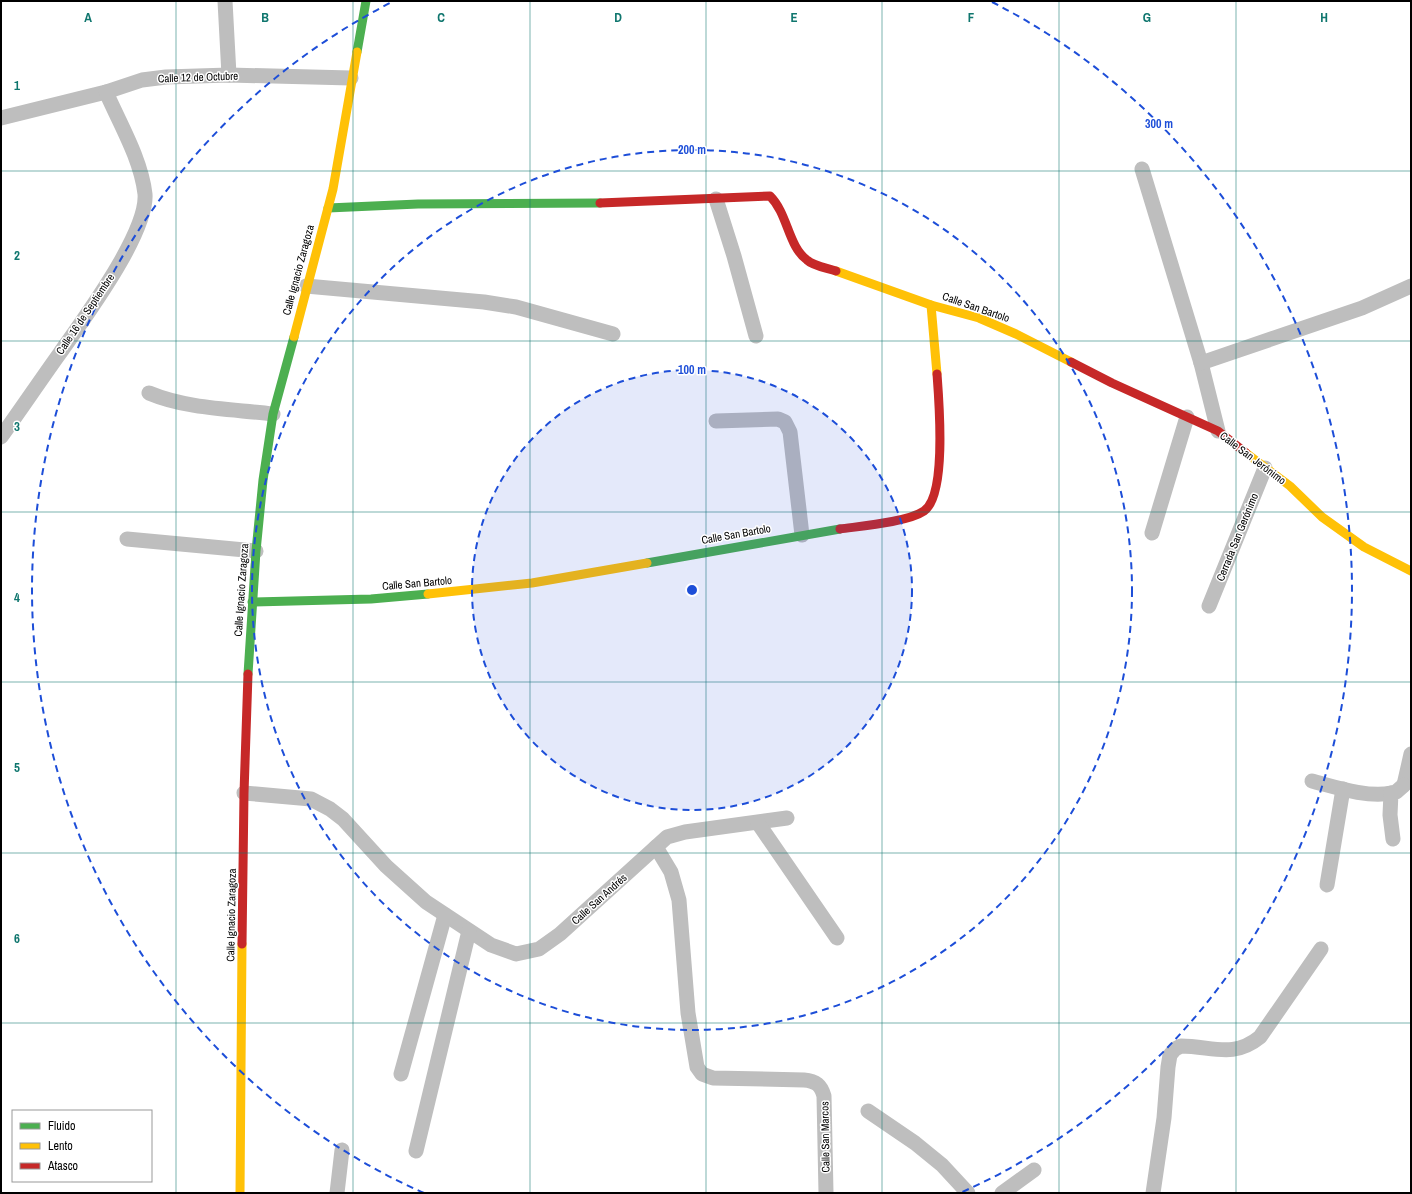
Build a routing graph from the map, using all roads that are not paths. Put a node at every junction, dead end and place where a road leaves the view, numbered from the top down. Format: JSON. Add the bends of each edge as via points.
{"nodes":[{"id":1,"x":225,"y":1,"type":"edge"},
{"id":2,"x":366,"y":1,"type":"edge"},
{"id":3,"x":229,"y":75,"type":"junction"},
{"id":4,"x":351,"y":78,"type":"junction"},
{"id":5,"x":106,"y":92,"type":"junction"},
{"id":6,"x":1,"y":118,"type":"edge"},
{"id":7,"x":1142,"y":169,"type":"dead end"},
{"id":8,"x":716,"y":199,"type":"junction"},
{"id":9,"x":328,"y":208,"type":"junction"},
{"id":10,"x":306,"y":286,"type":"junction"},
{"id":11,"x":1411,"y":286,"type":"edge"},
{"id":12,"x":931,"y":305,"type":"junction"},
{"id":13,"x":613,"y":334,"type":"dead end"},
{"id":14,"x":1016,"y":334,"type":"joint"},
{"id":15,"x":756,"y":336,"type":"dead end"},
{"id":16,"x":1200,"y":363,"type":"junction"},
{"id":17,"x":149,"y":393,"type":"dead end"},
{"id":18,"x":273,"y":414,"type":"junction"},
{"id":19,"x":1187,"y":417,"type":"junction"},
{"id":20,"x":716,"y":421,"type":"dead end"},
{"id":21,"x":1218,"y":431,"type":"junction"},
{"id":22,"x":1,"y":437,"type":"edge"},
{"id":23,"x":1266,"y":468,"type":"junction"},
{"id":24,"x":1152,"y":533,"type":"dead end"},
{"id":25,"x":802,"y":535,"type":"junction"},
{"id":26,"x":127,"y":539,"type":"dead end"},
{"id":27,"x":256,"y":550,"type":"junction"},
{"id":28,"x":1411,"y":571,"type":"edge"},
{"id":29,"x":252,"y":602,"type":"junction"},
{"id":30,"x":1210,"y":606,"type":"dead end"},
{"id":31,"x":1411,"y":754,"type":"edge"},
{"id":32,"x":1312,"y":781,"type":"dead end"},
{"id":33,"x":1408,"y":788,"type":"edge"},
{"id":34,"x":1343,"y":789,"type":"junction"},
{"id":35,"x":244,"y":793,"type":"junction"},
{"id":36,"x":1391,"y":793,"type":"junction"},
{"id":37,"x":787,"y":818,"type":"dead end"},
{"id":38,"x":758,"y":823,"type":"junction"},
{"id":39,"x":1393,"y":839,"type":"dead end"},
{"id":40,"x":656,"y":847,"type":"junction"},
{"id":41,"x":1327,"y":886,"type":"dead end"},
{"id":42,"x":445,"y":915,"type":"junction"},
{"id":43,"x":469,"y":932,"type":"junction"},
{"id":44,"x":837,"y":938,"type":"dead end"},
{"id":45,"x":1321,"y":949,"type":"dead end"},
{"id":46,"x":401,"y":1074,"type":"dead end"},
{"id":47,"x":868,"y":1111,"type":"dead end"},
{"id":48,"x":342,"y":1150,"type":"dead end"},
{"id":49,"x":416,"y":1151,"type":"dead end"},
{"id":50,"x":1034,"y":1170,"type":"dead end"},
{"id":51,"x":240,"y":1193,"type":"edge"},
{"id":52,"x":337,"y":1193,"type":"edge"},
{"id":53,"x":826,"y":1193,"type":"edge"},
{"id":54,"x":968,"y":1193,"type":"edge"},
{"id":55,"x":1002,"y":1193,"type":"edge"},
{"id":56,"x":1153,"y":1193,"type":"edge"}],
"edges":[{"from":1,"to":3,"type":"street"},
{"from":2,"to":4,"type":"street","name":"Calle Ignacio Zaragoza"},
{"from":3,"to":4,"type":"street","name":"Calle 12 de Octubre"},
{"from":3,"to":5,"type":"street","name":"Calle 12 de Octubre","via":[[142,80]]},
{"from":4,"to":9,"type":"street","name":"Calle Ignacio Zaragoza"},
{"from":5,"to":6,"type":"street","name":"Calle 12 de Octubre"},
{"from":5,"to":22,"type":"street","name":"Calle 16 de Septiembre","via":[[137,162],[145,195],[143,211],[106,288]]},
{"from":7,"to":16,"type":"street"},
{"from":8,"to":9,"type":"street"},
{"from":8,"to":12,"type":"street","via":[[770,196],[781,207],[796,247],[808,261]]},
{"from":8,"to":15,"type":"street"},
{"from":9,"to":10,"type":"street","name":"Calle Ignacio Zaragoza"},
{"from":10,"to":13,"type":"street","via":[[516,307]]},
{"from":10,"to":18,"type":"street","name":"Calle Ignacio Zaragoza"},
{"from":11,"to":16,"type":"street","via":[[1362,308]]},
{"from":12,"to":14,"type":"street","name":"Calle San Bartolo","via":[[979,318]]},
{"from":12,"to":25,"type":"street","name":"Calle San Bartolo","via":[[938,412],[938,476],[930,504],[925,511],[912,516]]},
{"from":14,"to":19,"type":"street","name":"Calle San Jerónimo","via":[[1112,383]]},
{"from":16,"to":21,"type":"street"},
{"from":17,"to":18,"type":"street","via":[[179,402]]},
{"from":18,"to":27,"type":"street","name":"Calle Ignacio Zaragoza"},
{"from":19,"to":21,"type":"street","name":"Calle San Jerónimo"},
{"from":19,"to":24,"type":"street"},
{"from":20,"to":25,"type":"street","via":[[778,419],[785,422],[790,432]]},
{"from":21,"to":23,"type":"street","name":"Calle San Jerónimo"},
{"from":23,"to":28,"type":"street","name":"Calle San Jerónimo","via":[[1306,500],[1322,517],[1364,547]]},
{"from":23,"to":30,"type":"street","name":"Cerrada San Gerónimo"},
{"from":25,"to":29,"type":"street","name":"Calle San Bartolo","via":[[524,584],[371,599]]},
{"from":26,"to":27,"type":"street"},
{"from":27,"to":29,"type":"street","name":"Calle Ignacio Zaragoza"},
{"from":29,"to":35,"type":"street","name":"Calle Ignacio Zaragoza"},
{"from":31,"to":33,"type":"street"},
{"from":32,"to":34,"type":"street"},
{"from":33,"to":36,"type":"street"},
{"from":34,"to":36,"type":"street","via":[[1383,795]]},
{"from":34,"to":41,"type":"street"},
{"from":35,"to":42,"type":"street","name":"Calle San Andrés","via":[[311,799],[330,808],[386,866],[426,902]]},
{"from":35,"to":51,"type":"street","name":"Calle Ignacio Zaragoza"},
{"from":36,"to":39,"type":"street"},
{"from":37,"to":38,"type":"street","name":"Calle San Andrés"},
{"from":38,"to":40,"type":"street","name":"Calle San Andrés","via":[[677,834]]},
{"from":38,"to":44,"type":"street"},
{"from":40,"to":43,"type":"street","name":"Calle San Andrés","via":[[560,934],[539,949],[516,954]]},
{"from":40,"to":53,"type":"street","name":"Calle San Marcos","via":[[671,872],[679,900],[688,1013],[694,1055],[700,1071],[713,1078],[804,1080],[818,1083],[824,1096]]},
{"from":42,"to":43,"type":"street","name":"Calle San Andrés"},
{"from":42,"to":46,"type":"street"},
{"from":43,"to":49,"type":"street"},
{"from":45,"to":56,"type":"street","via":[[1260,1037],[1250,1045],[1230,1050],[1181,1046],[1170,1055]]},
{"from":47,"to":54,"type":"street","via":[[942,1164]]},
{"from":48,"to":52,"type":"street"},
{"from":50,"to":55,"type":"street"}]}
